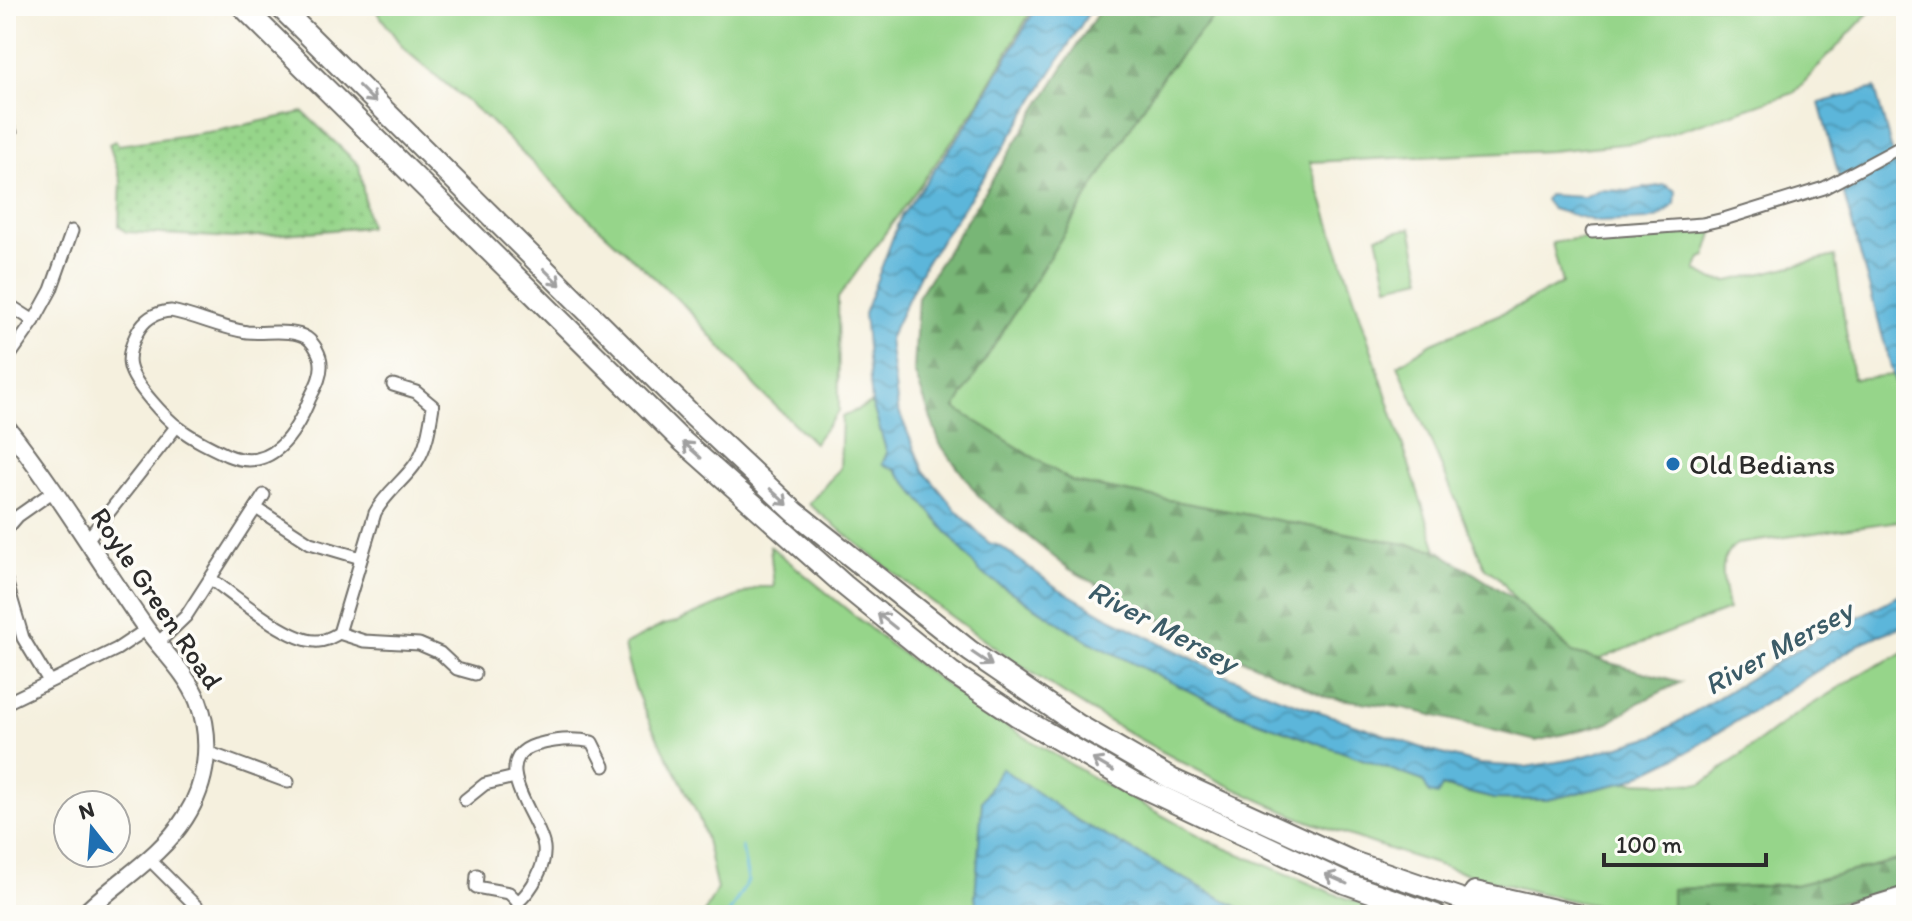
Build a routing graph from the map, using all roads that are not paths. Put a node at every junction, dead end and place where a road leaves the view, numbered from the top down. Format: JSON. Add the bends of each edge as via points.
{"nodes":[{"id":1,"x":242,"y":6,"type":"edge"},
{"id":2,"x":279,"y":6,"type":"edge"},
{"id":3,"x":1906,"y":144,"type":"edge"},
{"id":4,"x":72,"y":231,"type":"dead end"},
{"id":5,"x":1592,"y":232,"type":"dead end"},
{"id":6,"x":6,"y":303,"type":"edge"},
{"id":7,"x":34,"y":321,"type":"junction"},
{"id":8,"x":6,"y":361,"type":"edge"},
{"id":9,"x":393,"y":385,"type":"dead end"},
{"id":10,"x":6,"y":426,"type":"edge"},
{"id":11,"x":176,"y":427,"type":"junction"},
{"id":12,"x":55,"y":490,"type":"junction"},
{"id":13,"x":264,"y":495,"type":"dead end"},
{"id":14,"x":256,"y":508,"type":"junction"},
{"id":15,"x":6,"y":530,"type":"edge"},
{"id":16,"x":87,"y":540,"type":"junction"},
{"id":17,"x":361,"y":558,"type":"junction"},
{"id":18,"x":211,"y":579,"type":"junction"},
{"id":19,"x":6,"y":580,"type":"edge"},
{"id":20,"x":147,"y":629,"type":"junction"},
{"id":21,"x":339,"y":633,"type":"junction"},
{"id":22,"x":158,"y":643,"type":"junction"},
{"id":23,"x":475,"y":674,"type":"dead end"},
{"id":24,"x":49,"y":681,"type":"junction"},
{"id":25,"x":6,"y":703,"type":"edge"},
{"id":26,"x":207,"y":752,"type":"junction"},
{"id":27,"x":604,"y":766,"type":"dead end"},
{"id":28,"x":515,"y":777,"type":"junction"},
{"id":29,"x":288,"y":782,"type":"dead end"},
{"id":30,"x":465,"y":800,"type":"dead end"},
{"id":31,"x":148,"y":858,"type":"junction"},
{"id":32,"x":1353,"y":862,"type":"junction"},
{"id":33,"x":477,"y":875,"type":"dead end"},
{"id":34,"x":1906,"y":897,"type":"edge"},
{"id":35,"x":518,"y":909,"type":"edge"},
{"id":36,"x":89,"y":913,"type":"edge"},
{"id":37,"x":205,"y":915,"type":"edge"},
{"id":38,"x":1436,"y":915,"type":"edge"},
{"id":39,"x":1508,"y":915,"type":"edge"},
{"id":40,"x":1577,"y":915,"type":"edge"},
{"id":41,"x":1847,"y":915,"type":"edge"}],
"edges":[{"from":38,"to":1,"type":"highway","one_way":true,"via":[[1345,883],[1133,783],[951,672],[679,438]]},
{"from":2,"to":32,"type":"highway","one_way":true,"via":[[795,512],[958,642],[1078,725],[1171,779]]},
{"from":3,"to":5,"type":"street","via":[[1824,188],[1724,219]]},
{"from":4,"to":7,"type":"street"},
{"from":6,"to":7,"type":"street"},
{"from":7,"to":8,"type":"street"},
{"from":9,"to":17,"type":"street","via":[[416,392],[433,406],[431,420],[417,462],[375,513]]},
{"from":10,"to":12,"type":"main road","name":"Royle Green Road"},
{"from":11,"to":11,"type":"street","via":[[130,369],[138,331],[154,315],[171,311],[220,327],[305,336],[316,350],[320,376],[302,419],[288,442],[270,454],[232,457]]},
{"from":11,"to":16,"type":"street"},
{"from":12,"to":15,"type":"street"},
{"from":12,"to":16,"type":"main road","name":"Royle Green Road"},
{"from":13,"to":14,"type":"street"},
{"from":14,"to":17,"type":"street","via":[[310,543]]},
{"from":14,"to":18,"type":"street"},
{"from":16,"to":20,"type":"main road","name":"Royle Green Road"},
{"from":17,"to":21,"type":"street"},
{"from":18,"to":21,"type":"street","via":[[302,638],[324,640]]},
{"from":18,"to":22,"type":"street","via":[[186,616]]},
{"from":19,"to":24,"type":"street","via":[[23,638]]},
{"from":20,"to":22,"type":"main road","name":"Royle Green Road"},
{"from":20,"to":24,"type":"street"},
{"from":21,"to":23,"type":"street","via":[[364,641],[419,644],[440,653],[457,669]]},
{"from":22,"to":26,"type":"main road","name":"Royle Green Road","via":[[198,700]]},
{"from":24,"to":25,"type":"street"},
{"from":26,"to":29,"type":"street"},
{"from":26,"to":31,"type":"main road","name":"Royle Green Road","via":[[201,784],[185,818]]},
{"from":27,"to":28,"type":"street","via":[[592,742],[575,738],[528,748],[514,765]]},
{"from":28,"to":30,"type":"street","via":[[485,784]]},
{"from":28,"to":35,"type":"street","via":[[544,850]]},
{"from":31,"to":36,"type":"main road","name":"Royle Green Road"},
{"from":31,"to":37,"type":"street"},
{"from":32,"to":39,"type":"highway"},
{"from":32,"to":40,"type":"highway"},
{"from":33,"to":35,"type":"street","via":[[476,887],[509,893]]},
{"from":34,"to":41,"type":"highway"}]}
